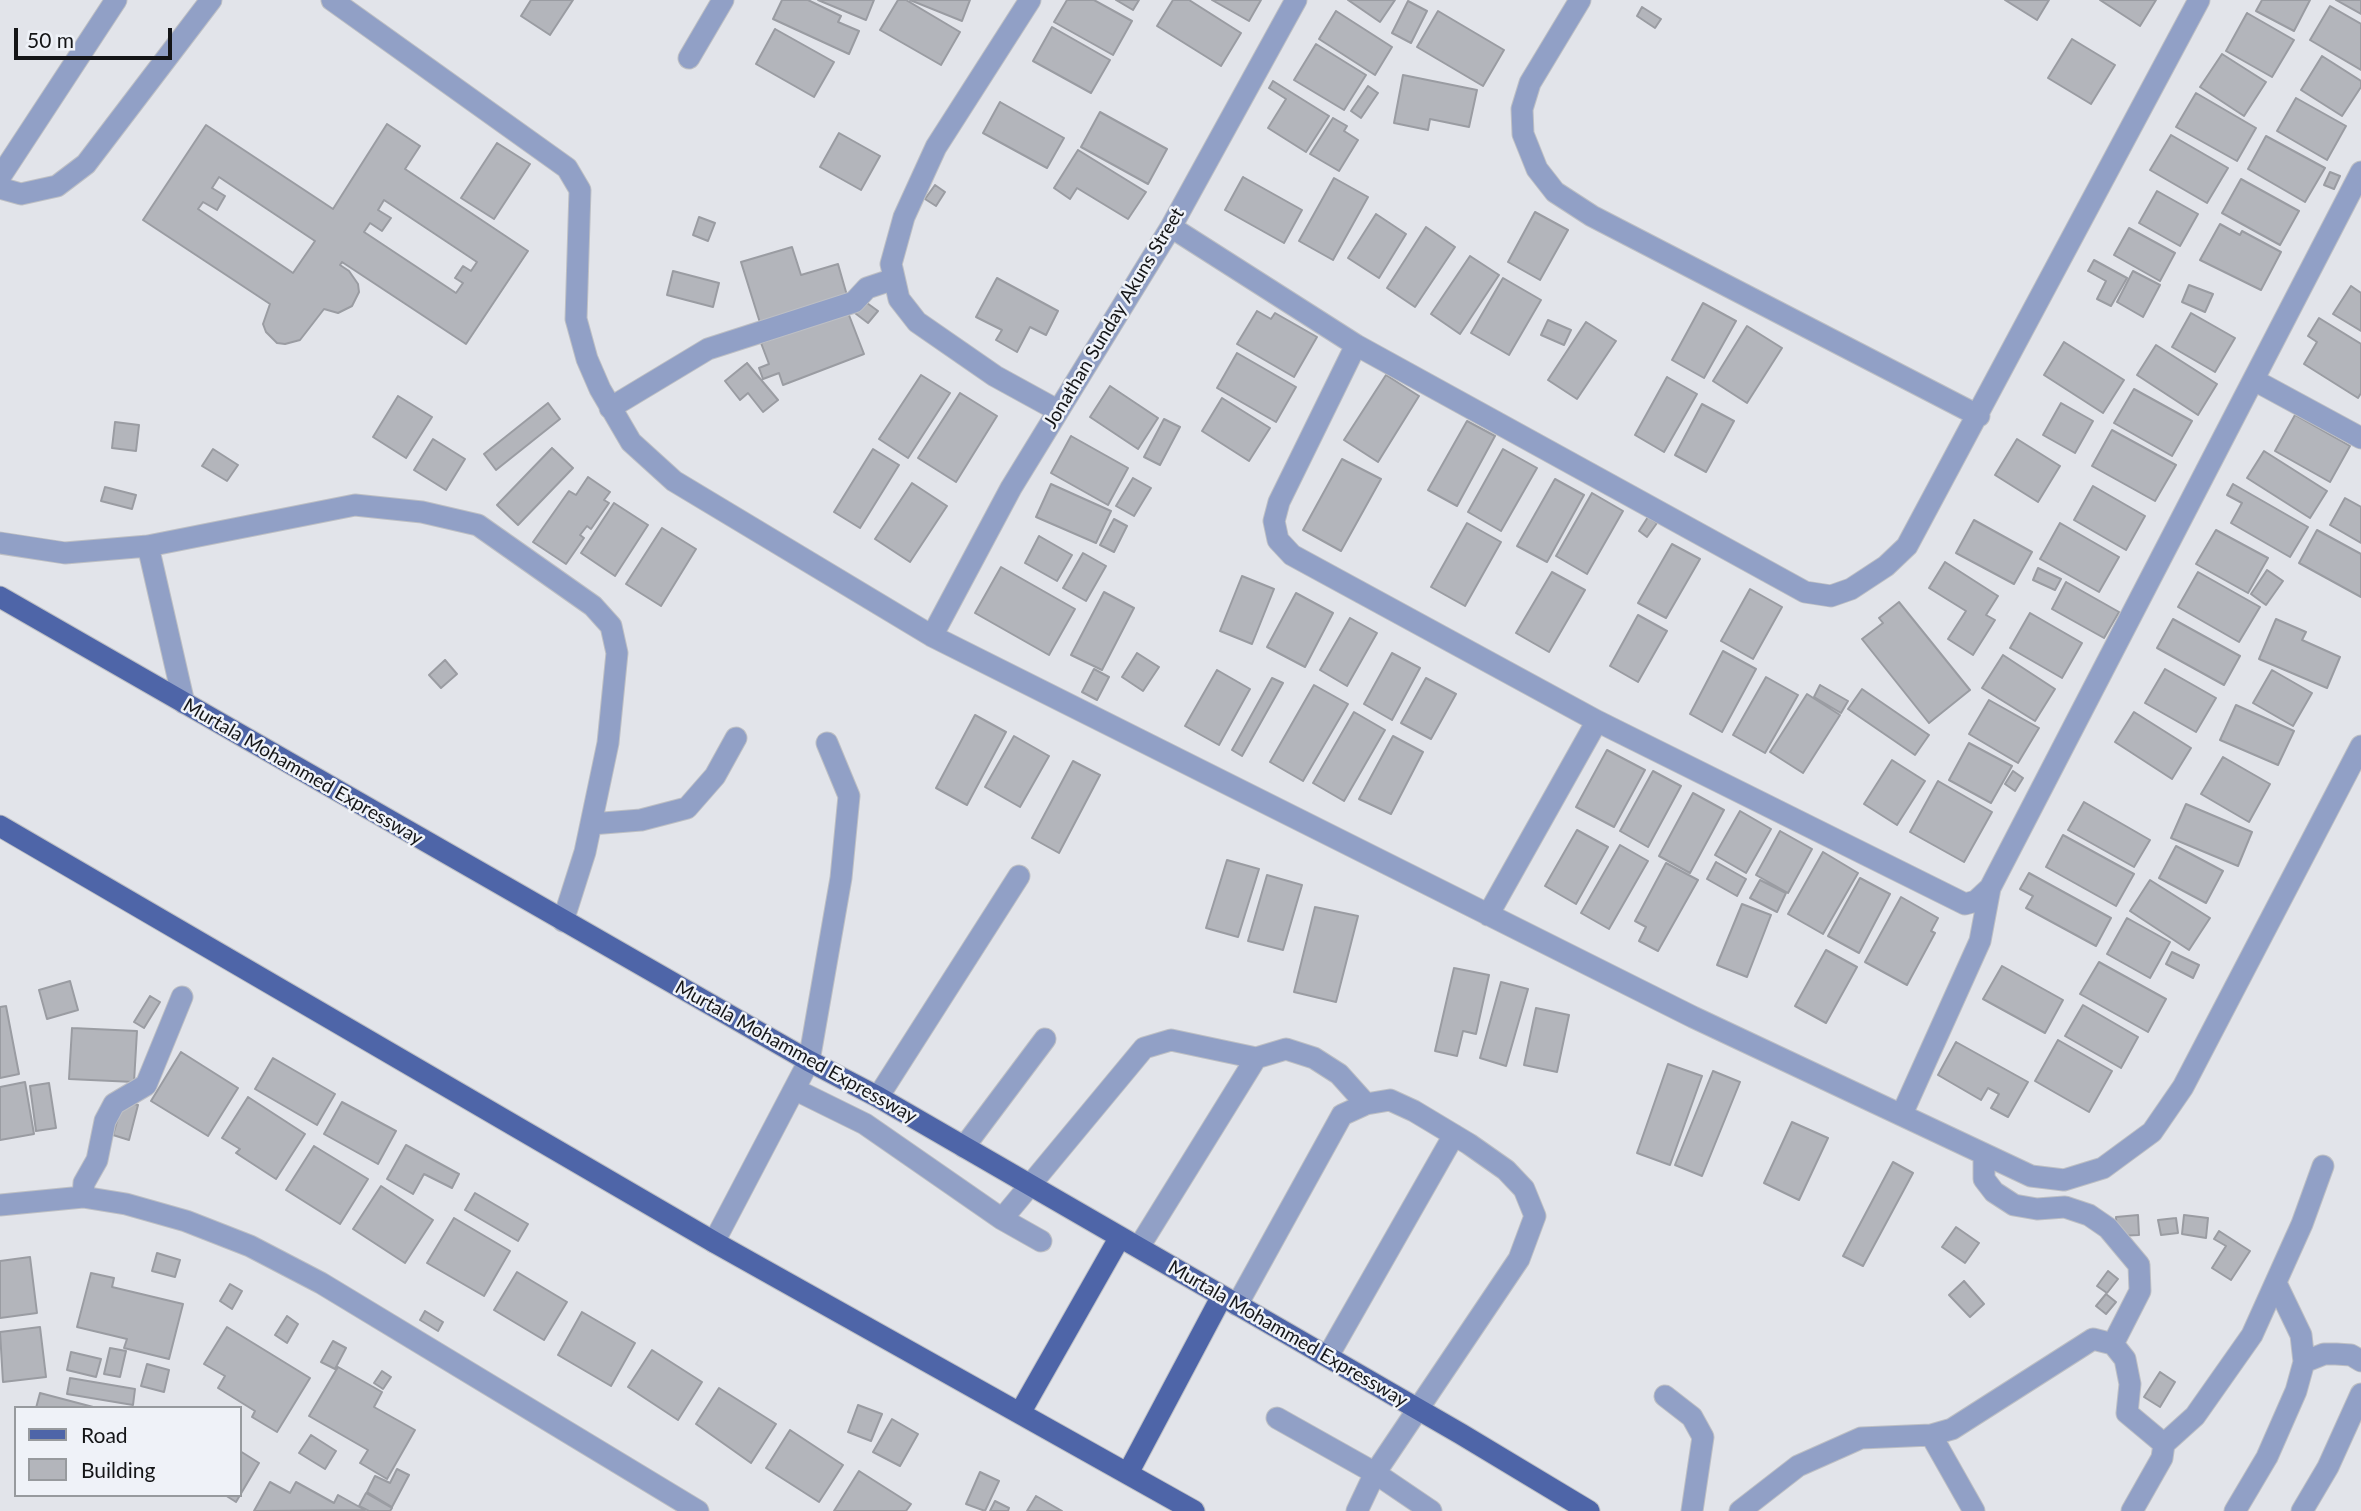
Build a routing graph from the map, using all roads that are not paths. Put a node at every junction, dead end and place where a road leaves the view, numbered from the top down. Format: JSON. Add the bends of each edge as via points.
{"nodes":[{"id":1,"x":116,"y":0,"type":"edge"},
{"id":2,"x":211,"y":0,"type":"edge"},
{"id":3,"x":332,"y":0,"type":"edge"},
{"id":4,"x":723,"y":0,"type":"edge"},
{"id":5,"x":1030,"y":0,"type":"edge"},
{"id":6,"x":1296,"y":0,"type":"edge"},
{"id":7,"x":1580,"y":0,"type":"edge"},
{"id":8,"x":2199,"y":0,"type":"edge"},
{"id":9,"x":689,"y":58,"type":"dead end"},
{"id":10,"x":2361,"y":172,"type":"edge"},
{"id":11,"x":0,"y":177,"type":"edge"},
{"id":12,"x":0,"y":188,"type":"edge"},
{"id":13,"x":1171,"y":227,"type":"junction"},
{"id":14,"x":894,"y":279,"type":"junction"},
{"id":15,"x":1356,"y":345,"type":"junction"},
{"id":16,"x":2254,"y":380,"type":"junction"},
{"id":17,"x":610,"y":408,"type":"junction"},
{"id":18,"x":1058,"y":410,"type":"junction"},
{"id":19,"x":1979,"y":416,"type":"junction"},
{"id":20,"x":2361,"y":438,"type":"edge"},
{"id":21,"x":0,"y":543,"type":"edge"},
{"id":22,"x":148,"y":546,"type":"junction"},
{"id":23,"x":0,"y":597,"type":"edge"},
{"id":24,"x":932,"y":636,"type":"junction"},
{"id":25,"x":184,"y":703,"type":"junction"},
{"id":26,"x":1597,"y":721,"type":"junction"},
{"id":27,"x":736,"y":738,"type":"dead end"},
{"id":28,"x":827,"y":743,"type":"dead end"},
{"id":29,"x":2361,"y":746,"type":"edge"},
{"id":30,"x":591,"y":824,"type":"junction"},
{"id":31,"x":0,"y":826,"type":"edge"},
{"id":32,"x":1019,"y":876,"type":"dead end"},
{"id":33,"x":1990,"y":888,"type":"junction"},
{"id":34,"x":1488,"y":915,"type":"junction"},
{"id":35,"x":563,"y":921,"type":"junction"},
{"id":36,"x":182,"y":997,"type":"dead end"},
{"id":37,"x":1045,"y":1039,"type":"dead end"},
{"id":38,"x":1256,"y":1058,"type":"junction"},
{"id":39,"x":809,"y":1061,"type":"junction"},
{"id":40,"x":796,"y":1090,"type":"junction"},
{"id":41,"x":878,"y":1097,"type":"junction"},
{"id":42,"x":1366,"y":1104,"type":"junction"},
{"id":43,"x":1902,"y":1114,"type":"junction"},
{"id":44,"x":1454,"y":1135,"type":"junction"},
{"id":45,"x":964,"y":1147,"type":"junction"},
{"id":46,"x":1983,"y":1155,"type":"junction"},
{"id":47,"x":2323,"y":1166,"type":"dead end"},
{"id":48,"x":1029,"y":1184,"type":"junction"},
{"id":49,"x":83,"y":1197,"type":"junction"},
{"id":50,"x":0,"y":1205,"type":"edge"},
{"id":51,"x":1002,"y":1219,"type":"junction"},
{"id":52,"x":1041,"y":1241,"type":"dead end"},
{"id":53,"x":714,"y":1242,"type":"junction"},
{"id":54,"x":1129,"y":1242,"type":"junction"},
{"id":55,"x":2276,"y":1283,"type":"junction"},
{"id":56,"x":1230,"y":1300,"type":"junction"},
{"id":57,"x":2113,"y":1344,"type":"junction"},
{"id":58,"x":1328,"y":1356,"type":"junction"},
{"id":59,"x":2361,"y":1361,"type":"edge"},
{"id":60,"x":2304,"y":1362,"type":"junction"},
{"id":61,"x":2361,"y":1394,"type":"edge"},
{"id":62,"x":1665,"y":1396,"type":"dead end"},
{"id":63,"x":1419,"y":1409,"type":"junction"},
{"id":64,"x":1020,"y":1413,"type":"junction"},
{"id":65,"x":1278,"y":1418,"type":"dead end"},
{"id":66,"x":1931,"y":1435,"type":"junction"},
{"id":67,"x":2164,"y":1444,"type":"junction"},
{"id":68,"x":1128,"y":1473,"type":"junction"},
{"id":69,"x":1375,"y":1473,"type":"junction"},
{"id":70,"x":698,"y":1511,"type":"edge"},
{"id":71,"x":1194,"y":1511,"type":"edge"},
{"id":72,"x":1357,"y":1511,"type":"edge"},
{"id":73,"x":1431,"y":1511,"type":"edge"},
{"id":74,"x":1589,"y":1511,"type":"edge"},
{"id":75,"x":1692,"y":1511,"type":"edge"},
{"id":76,"x":1740,"y":1511,"type":"edge"},
{"id":77,"x":1974,"y":1511,"type":"edge"},
{"id":78,"x":2132,"y":1511,"type":"edge"},
{"id":79,"x":2235,"y":1511,"type":"edge"},
{"id":80,"x":2302,"y":1511,"type":"edge"}],
"edges":[{"from":1,"to":11,"type":"street"},
{"from":2,"to":12,"type":"street","via":[[86,164],[57,186],[21,194]]},
{"from":3,"to":17,"type":"street","via":[[567,168],[580,190],[576,319],[587,359]]},
{"from":4,"to":9,"type":"street"},
{"from":5,"to":14,"type":"street","via":[[936,147],[904,217],[891,264]]},
{"from":6,"to":13,"type":"street","name":"Jonathan Sunday Akuns Street"},
{"from":7,"to":19,"type":"street","via":[[1530,83],[1522,109],[1522,134],[1537,169],[1555,192],[1592,216]]},
{"from":8,"to":19,"type":"street"},
{"from":10,"to":16,"type":"street"},
{"from":13,"to":15,"type":"street"},
{"from":13,"to":18,"type":"street","name":"Jonathan Sunday Akuns Street"},
{"from":14,"to":17,"type":"street","via":[[867,288],[853,302],[708,349]]},
{"from":14,"to":18,"type":"street","via":[[899,299],[934,335],[995,376]]},
{"from":15,"to":19,"type":"street","via":[[1805,592],[1831,596],[1851,589],[1907,547]]},
{"from":15,"to":26,"type":"street","via":[[1279,502],[1278,540],[1292,555]]},
{"from":16,"to":20,"type":"street"},
{"from":16,"to":33,"type":"street"},
{"from":17,"to":24,"type":"street","via":[[631,442],[674,481]]},
{"from":18,"to":24,"type":"street","name":"Jonathan Sunday Akuns Street"},
{"from":21,"to":22,"type":"street","via":[[65,553]]},
{"from":22,"to":25,"type":"street"},
{"from":22,"to":30,"type":"street","via":[[355,505],[422,512],[478,525],[593,606],[611,626],[617,653],[609,730]]},
{"from":23,"to":25,"type":"main road","name":"Murtala Mohammed Expressway"},
{"from":24,"to":34,"type":"street"},
{"from":25,"to":35,"type":"main road","name":"Murtala Mohammed Expressway"},
{"from":26,"to":33,"type":"street","via":[[1955,902],[1976,901]]},
{"from":26,"to":34,"type":"street"},
{"from":27,"to":30,"type":"street","via":[[715,776],[687,808],[641,820]]},
{"from":28,"to":39,"type":"street","via":[[849,796],[848,818]]},
{"from":29,"to":46,"type":"street","via":[[2183,1087],[2152,1132],[2103,1168],[2064,1180],[2031,1176]]},
{"from":30,"to":35,"type":"street"},
{"from":31,"to":53,"type":"main road"},
{"from":32,"to":41,"type":"street"},
{"from":33,"to":43,"type":"street","via":[[1980,941]]},
{"from":34,"to":43,"type":"street"},
{"from":35,"to":39,"type":"main road","name":"Murtala Mohammed Expressway"},
{"from":36,"to":49,"type":"street","via":[[146,1085],[114,1104],[105,1121]]},
{"from":37,"to":45,"type":"street"},
{"from":38,"to":42,"type":"street","via":[[1286,1049],[1314,1058],[1339,1074]]},
{"from":38,"to":48,"type":"street","via":[[1171,1040],[1144,1048]]},
{"from":38,"to":54,"type":"street"},
{"from":39,"to":40,"type":"street"},
{"from":39,"to":41,"type":"main road","name":"Murtala Mohammed Expressway"},
{"from":40,"to":51,"type":"street","via":[[865,1124]]},
{"from":40,"to":53,"type":"street"},
{"from":41,"to":45,"type":"main road","name":"Murtala Mohammed Expressway"},
{"from":42,"to":44,"type":"street","via":[[1390,1100]]},
{"from":42,"to":56,"type":"street","via":[[1342,1115]]},
{"from":43,"to":46,"type":"street"},
{"from":44,"to":58,"type":"street"},
{"from":44,"to":63,"type":"street","via":[[1506,1170],[1524,1189],[1535,1216],[1519,1259]]},
{"from":45,"to":48,"type":"main road","name":"Murtala Mohammed Expressway"},
{"from":46,"to":57,"type":"street","via":[[1984,1179],[1994,1192],[2014,1205],[2065,1208],[2089,1215],[2108,1228],[2139,1265],[2140,1291]]},
{"from":47,"to":55,"type":"street"},
{"from":48,"to":51,"type":"street"},
{"from":48,"to":54,"type":"main road","name":"Murtala Mohammed Expressway"},
{"from":49,"to":50,"type":"street"},
{"from":49,"to":70,"type":"street","via":[[126,1203],[250,1246],[321,1283]]},
{"from":51,"to":52,"type":"street"},
{"from":53,"to":64,"type":"main road"},
{"from":54,"to":56,"type":"main road","name":"Murtala Mohammed Expressway"},
{"from":54,"to":64,"type":"main road"},
{"from":55,"to":60,"type":"street","via":[[2301,1335]]},
{"from":55,"to":67,"type":"street","via":[[2252,1335],[2195,1416]]},
{"from":56,"to":58,"type":"main road","name":"Murtala Mohammed Expressway"},
{"from":56,"to":68,"type":"main road"},
{"from":57,"to":66,"type":"street","via":[[2093,1339],[1952,1429]]},
{"from":57,"to":67,"type":"street","via":[[2125,1359],[2130,1384],[2127,1413]]},
{"from":58,"to":63,"type":"main road","name":"Murtala Mohammed Expressway"},
{"from":59,"to":60,"type":"street","via":[[2351,1355],[2324,1354]]},
{"from":60,"to":79,"type":"street","via":[[2267,1457]]},
{"from":61,"to":80,"type":"street"},
{"from":62,"to":75,"type":"street","via":[[1692,1417],[1703,1437]]},
{"from":63,"to":69,"type":"street"},
{"from":63,"to":74,"type":"main road","name":"Murtala Mohammed Expressway"},
{"from":64,"to":68,"type":"main road"},
{"from":65,"to":69,"type":"street"},
{"from":66,"to":76,"type":"street","via":[[1861,1438],[1798,1466]]},
{"from":66,"to":77,"type":"street"},
{"from":67,"to":78,"type":"street","via":[[2162,1458]]},
{"from":68,"to":71,"type":"main road"},
{"from":69,"to":72,"type":"street"},
{"from":69,"to":73,"type":"street"}]}
